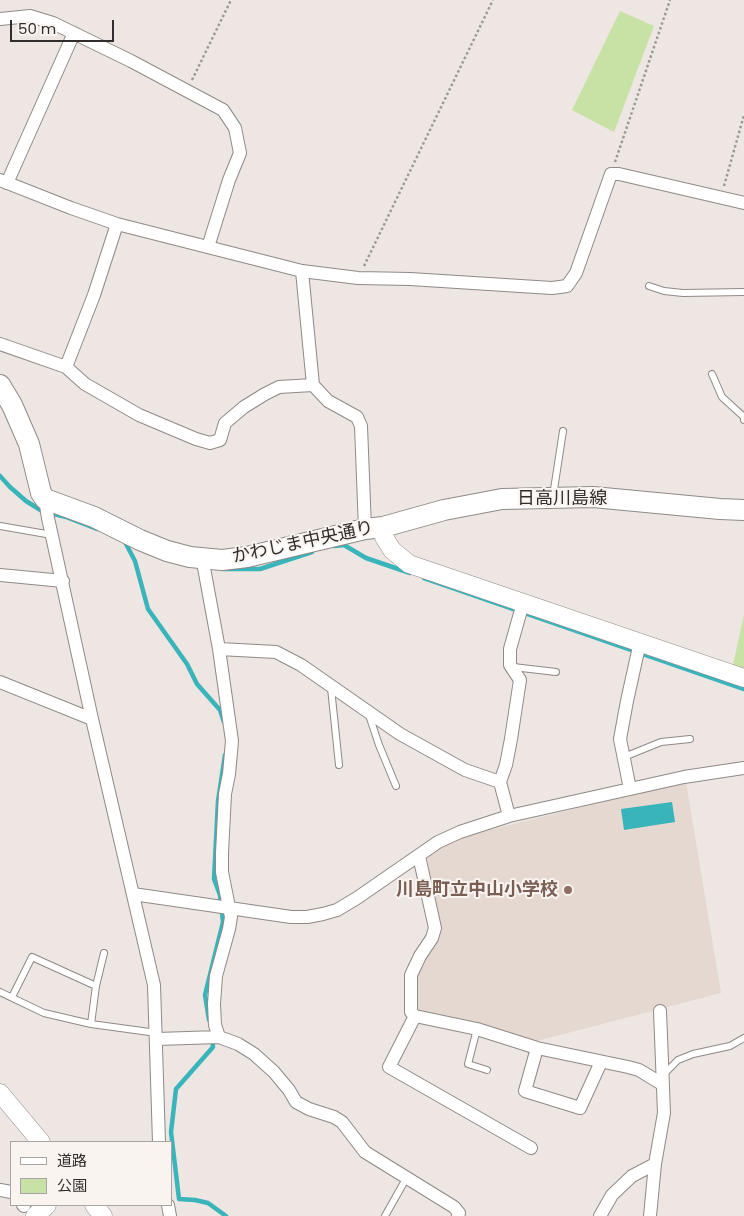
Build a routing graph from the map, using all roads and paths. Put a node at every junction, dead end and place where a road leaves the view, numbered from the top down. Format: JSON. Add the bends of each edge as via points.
{"nodes":[{"id":1,"x":231,"y":0,"type":"edge"},
{"id":2,"x":493,"y":0,"type":"edge"},
{"id":3,"x":670,"y":0,"type":"edge"},
{"id":4,"x":0,"y":19,"type":"edge"},
{"id":5,"x":74,"y":33,"type":"junction"},
{"id":6,"x":187,"y":90,"type":"junction"},
{"id":7,"x":744,"y":115,"type":"edge"},
{"id":8,"x":611,"y":174,"type":"junction"},
{"id":9,"x":3,"y":182,"type":"edge"},
{"id":10,"x":721,"y":197,"type":"junction"},
{"id":11,"x":744,"y":203,"type":"edge"},
{"id":12,"x":117,"y":224,"type":"junction"},
{"id":13,"x":208,"y":246,"type":"junction"},
{"id":14,"x":302,"y":271,"type":"junction"},
{"id":15,"x":358,"y":278,"type":"junction"},
{"id":16,"x":649,"y":286,"type":"dead end"},
{"id":17,"x":744,"y":292,"type":"edge"},
{"id":18,"x":0,"y":344,"type":"edge"},
{"id":19,"x":66,"y":367,"type":"junction"},
{"id":20,"x":712,"y":374,"type":"dead end"},
{"id":21,"x":0,"y":385,"type":"edge"},
{"id":22,"x":313,"y":385,"type":"junction"},
{"id":23,"x":744,"y":420,"type":"edge"},
{"id":24,"x":563,"y":431,"type":"dead end"},
{"id":25,"x":553,"y":497,"type":"junction"},
{"id":26,"x":45,"y":498,"type":"junction"},
{"id":27,"x":744,"y":510,"type":"edge"},
{"id":28,"x":0,"y":526,"type":"edge"},
{"id":29,"x":374,"y":528,"type":"junction"},
{"id":30,"x":52,"y":535,"type":"junction"},
{"id":31,"x":202,"y":557,"type":"junction"},
{"id":32,"x":0,"y":575,"type":"edge"},
{"id":33,"x":63,"y":581,"type":"junction"},
{"id":34,"x":523,"y":603,"type":"junction"},
{"id":35,"x":640,"y":642,"type":"junction"},
{"id":36,"x":219,"y":649,"type":"junction"},
{"id":37,"x":512,"y":667,"type":"junction"},
{"id":38,"x":556,"y":672,"type":"dead end"},
{"id":39,"x":744,"y":678,"type":"edge"},
{"id":40,"x":0,"y":682,"type":"edge"},
{"id":41,"x":331,"y":687,"type":"junction"},
{"id":42,"x":368,"y":712,"type":"junction"},
{"id":43,"x":92,"y":719,"type":"junction"},
{"id":44,"x":690,"y":739,"type":"dead end"},
{"id":45,"x":624,"y":757,"type":"junction"},
{"id":46,"x":340,"y":766,"type":"dead end"},
{"id":47,"x":744,"y":768,"type":"edge"},
{"id":48,"x":500,"y":782,"type":"junction"},
{"id":49,"x":396,"y":786,"type":"dead end"},
{"id":50,"x":630,"y":789,"type":"junction"},
{"id":51,"x":509,"y":816,"type":"junction"},
{"id":52,"x":419,"y":856,"type":"junction"},
{"id":53,"x":133,"y":894,"type":"junction"},
{"id":54,"x":230,"y":908,"type":"junction"},
{"id":55,"x":104,"y":953,"type":"dead end"},
{"id":56,"x":96,"y":986,"type":"junction"},
{"id":57,"x":0,"y":992,"type":"edge"},
{"id":58,"x":12,"y":997,"type":"junction"},
{"id":59,"x":660,"y":1011,"type":"dead end"},
{"id":60,"x":415,"y":1016,"type":"junction"},
{"id":61,"x":91,"y":1024,"type":"junction"},
{"id":62,"x":477,"y":1029,"type":"junction"},
{"id":63,"x":157,"y":1036,"type":"junction"},
{"id":64,"x":219,"y":1037,"type":"junction"},
{"id":65,"x":744,"y":1038,"type":"edge"},
{"id":66,"x":537,"y":1048,"type":"junction"},
{"id":67,"x":601,"y":1062,"type":"junction"},
{"id":68,"x":486,"y":1070,"type":"dead end"},
{"id":69,"x":662,"y":1080,"type":"junction"},
{"id":70,"x":0,"y":1093,"type":"edge"},
{"id":71,"x":40,"y":1141,"type":"edge"},
{"id":72,"x":159,"y":1141,"type":"edge"},
{"id":73,"x":531,"y":1148,"type":"dead end"},
{"id":74,"x":655,"y":1164,"type":"junction"},
{"id":75,"x":407,"y":1177,"type":"junction"},
{"id":76,"x":42,"y":1206,"type":"edge"},
{"id":77,"x":95,"y":1206,"type":"edge"},
{"id":78,"x":27,"y":1209,"type":"edge"},
{"id":79,"x":103,"y":1216,"type":"edge"},
{"id":80,"x":385,"y":1216,"type":"edge"},
{"id":81,"x":458,"y":1216,"type":"edge"},
{"id":82,"x":600,"y":1216,"type":"edge"},
{"id":83,"x":650,"y":1216,"type":"edge"}],
"edges":[{"from":1,"to":6,"type":"path"},
{"from":2,"to":15,"type":"path"},
{"from":3,"to":8,"type":"path"},
{"from":4,"to":5,"type":"street","via":[[30,16]]},
{"from":5,"to":6,"type":"street"},
{"from":5,"to":9,"type":"street"},
{"from":6,"to":13,"type":"street","via":[[224,110],[235,128],[240,153]]},
{"from":7,"to":10,"type":"path"},
{"from":8,"to":10,"type":"street"},
{"from":8,"to":15,"type":"street","via":[[576,273],[567,286],[534,288]]},
{"from":9,"to":12,"type":"street"},
{"from":10,"to":11,"type":"street"},
{"from":12,"to":13,"type":"street"},
{"from":12,"to":19,"type":"street"},
{"from":13,"to":14,"type":"street"},
{"from":14,"to":15,"type":"street"},
{"from":14,"to":22,"type":"street"},
{"from":16,"to":17,"type":"lane","via":[[683,293]]},
{"from":18,"to":19,"type":"street"},
{"from":19,"to":22,"type":"street","via":[[86,384],[139,415],[210,443],[220,440],[225,422],[265,394],[279,387]]},
{"from":20,"to":23,"type":"lane","via":[[722,397]]},
{"from":21,"to":26,"type":"main road","via":[[31,449]]},
{"from":22,"to":29,"type":"street","via":[[328,401],[357,417],[361,426]]},
{"from":24,"to":25,"type":"lane"},
{"from":25,"to":27,"type":"main road","name":"日高川島線","via":[[593,496]]},
{"from":25,"to":29,"type":"main road","name":"日高川島線","via":[[502,499]]},
{"from":26,"to":30,"type":"street"},
{"from":26,"to":31,"type":"main road","name":"かわじま中央通り","via":[[167,551]]},
{"from":28,"to":30,"type":"lane"},
{"from":29,"to":31,"type":"main road","name":"かわじま中央通り","via":[[247,557],[222,560]]},
{"from":29,"to":34,"type":"street","name":"かわじま中央通り","via":[[409,564]]},
{"from":30,"to":33,"type":"street"},
{"from":31,"to":36,"type":"street"},
{"from":32,"to":33,"type":"street"},
{"from":33,"to":43,"type":"street"},
{"from":34,"to":35,"type":"street","name":"かわじま中央通り"},
{"from":34,"to":37,"type":"street","via":[[510,649]]},
{"from":35,"to":39,"type":"street","name":"かわじま中央通り"},
{"from":35,"to":45,"type":"street","via":[[620,739]]},
{"from":36,"to":41,"type":"street","via":[[276,652]]},
{"from":36,"to":54,"type":"street","via":[[232,741],[222,853],[222,872]]},
{"from":37,"to":38,"type":"lane"},
{"from":37,"to":48,"type":"street","via":[[520,680],[512,739]]},
{"from":40,"to":43,"type":"street"},
{"from":41,"to":42,"type":"street"},
{"from":41,"to":46,"type":"lane"},
{"from":42,"to":48,"type":"street","via":[[465,770]]},
{"from":42,"to":49,"type":"lane"},
{"from":43,"to":53,"type":"street"},
{"from":44,"to":45,"type":"lane","via":[[662,742]]},
{"from":45,"to":50,"type":"street"},
{"from":47,"to":50,"type":"street"},
{"from":48,"to":51,"type":"street"},
{"from":50,"to":51,"type":"street"},
{"from":51,"to":52,"type":"street","via":[[460,832]]},
{"from":52,"to":54,"type":"street","via":[[337,910],[291,917]]},
{"from":52,"to":60,"type":"street","via":[[435,928],[411,975],[412,1012]]},
{"from":53,"to":54,"type":"street"},
{"from":53,"to":63,"type":"street","via":[[154,985]]},
{"from":54,"to":64,"type":"street","via":[[230,929],[215,987],[215,1024]]},
{"from":55,"to":56,"type":"lane"},
{"from":56,"to":58,"type":"lane","via":[[32,957]]},
{"from":56,"to":61,"type":"lane"},
{"from":57,"to":58,"type":"lane"},
{"from":58,"to":61,"type":"lane","via":[[44,1013]]},
{"from":59,"to":69,"type":"street"},
{"from":60,"to":62,"type":"street"},
{"from":60,"to":73,"type":"street","via":[[389,1068]]},
{"from":61,"to":63,"type":"lane"},
{"from":62,"to":66,"type":"street"},
{"from":62,"to":68,"type":"lane","via":[[468,1064]]},
{"from":63,"to":64,"type":"street"},
{"from":63,"to":72,"type":"street"},
{"from":64,"to":75,"type":"street","via":[[254,1054],[274,1072],[296,1102],[342,1122],[365,1152]]},
{"from":65,"to":69,"type":"lane","via":[[730,1046],[678,1060]]},
{"from":66,"to":67,"type":"street"},
{"from":66,"to":67,"type":"street","via":[[525,1091],[580,1108]]},
{"from":67,"to":69,"type":"street","via":[[639,1070]]},
{"from":69,"to":74,"type":"street","via":[[664,1113]]},
{"from":70,"to":71,"type":"street"},
{"from":74,"to":82,"type":"street","via":[[632,1176],[619,1188]]},
{"from":74,"to":83,"type":"street"},
{"from":75,"to":80,"type":"lane"},
{"from":75,"to":81,"type":"street","via":[[454,1207]]},
{"from":76,"to":78,"type":"street"},
{"from":77,"to":79,"type":"street"}]}
